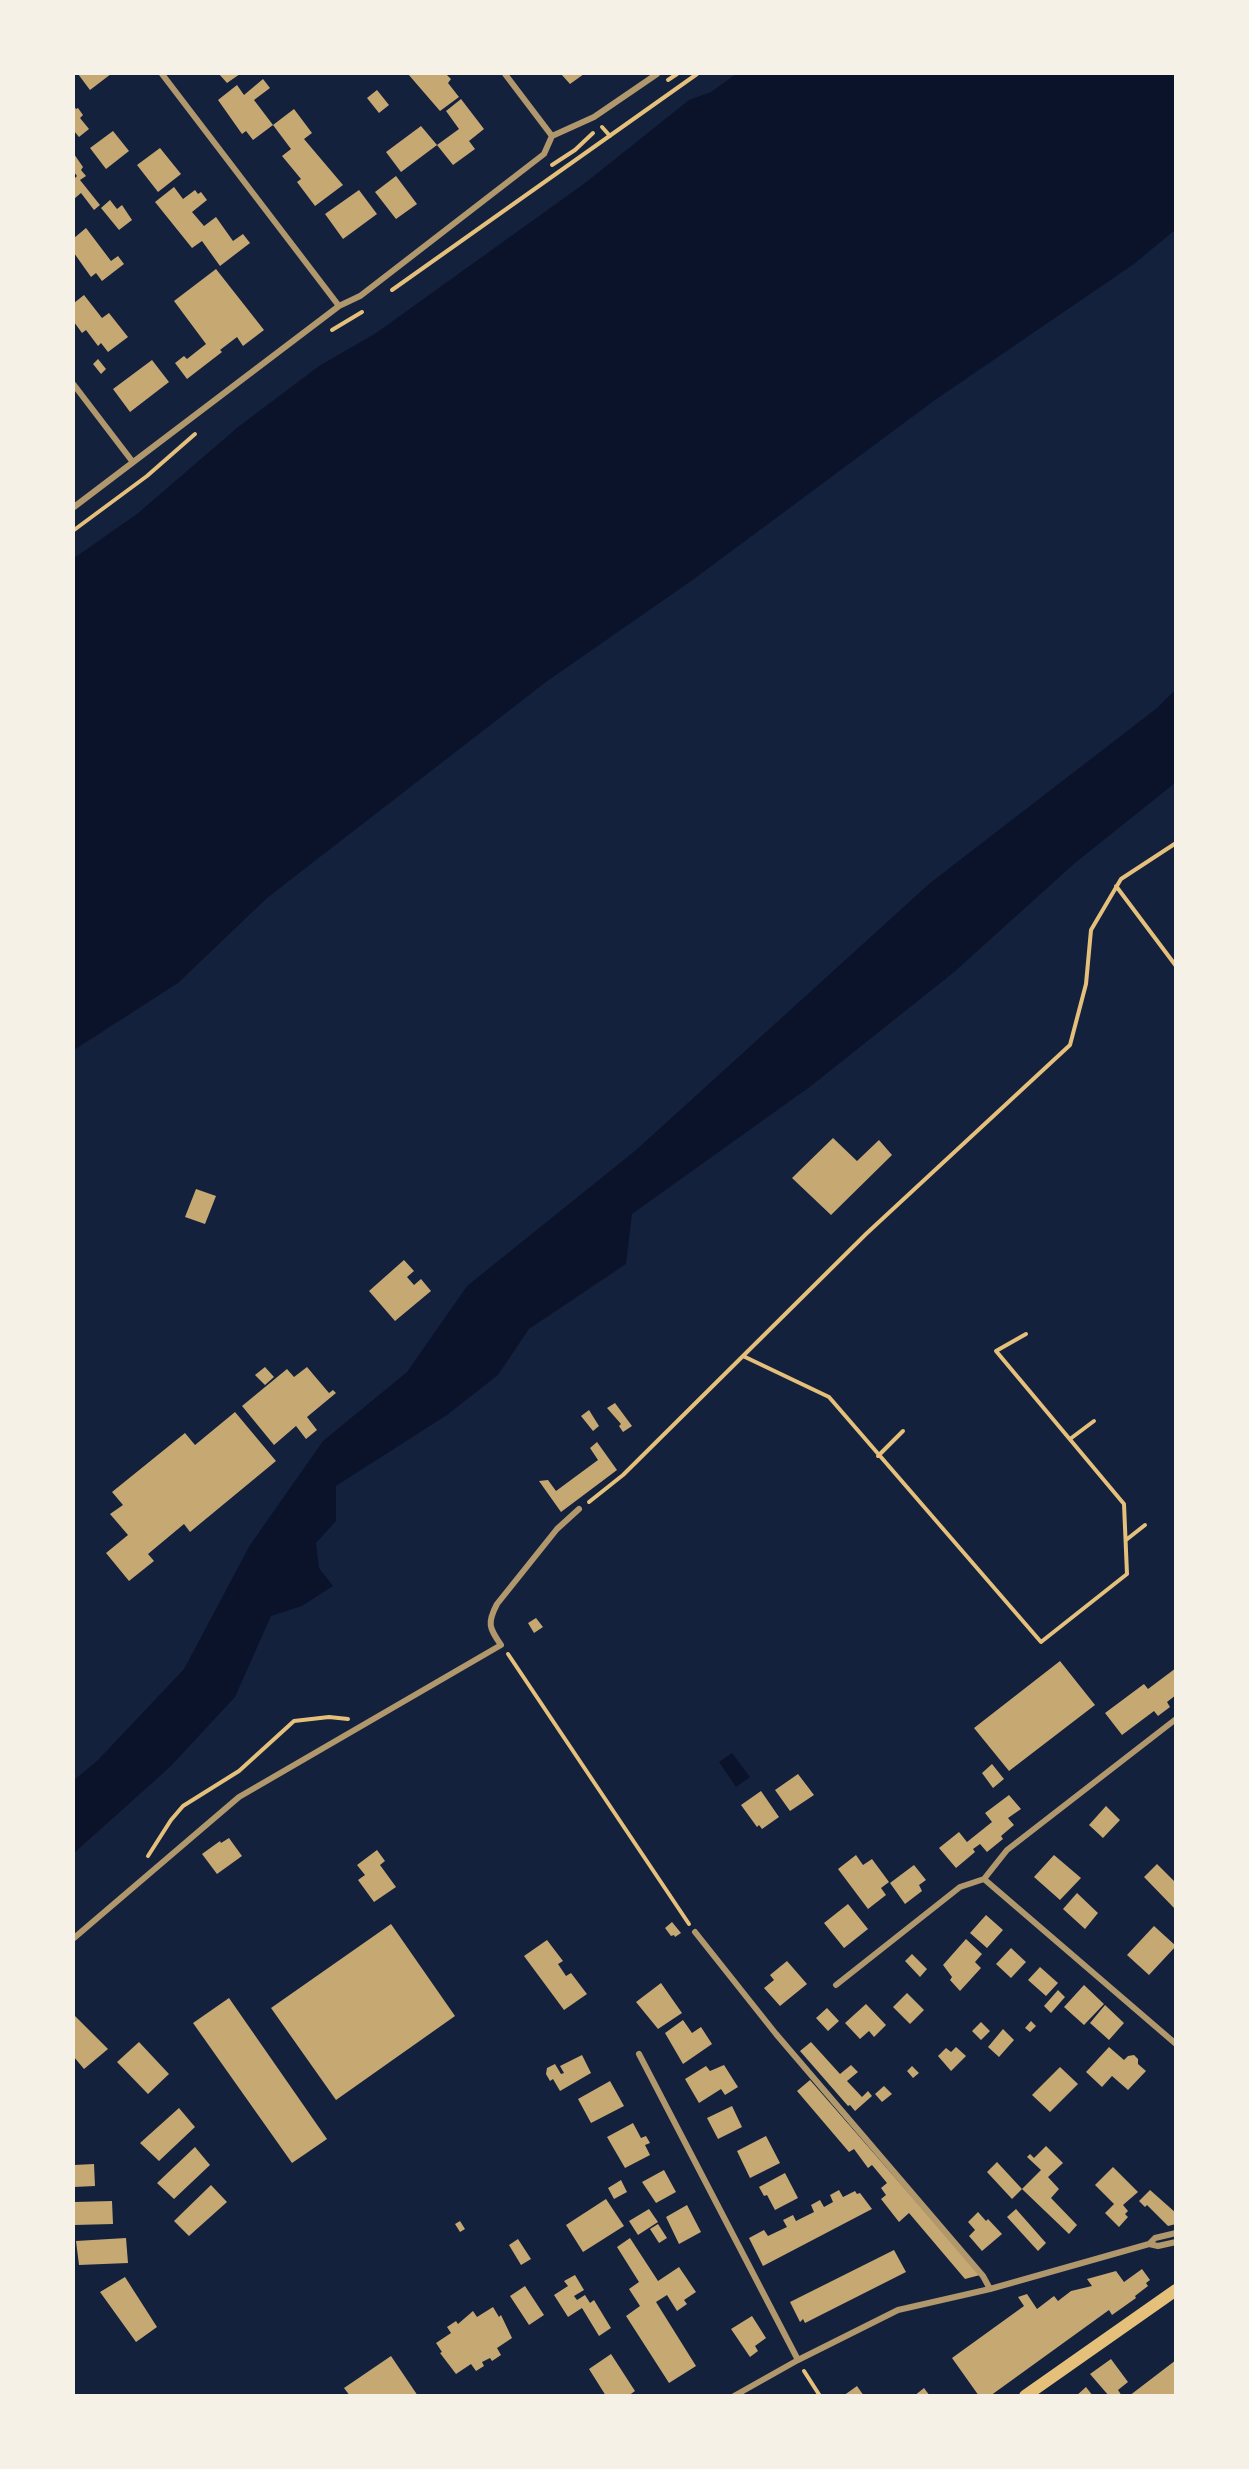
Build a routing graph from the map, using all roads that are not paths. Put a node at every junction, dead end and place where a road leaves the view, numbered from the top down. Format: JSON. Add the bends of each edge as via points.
{"nodes":[{"id":1,"x":162,"y":74,"type":"edge"},
{"id":2,"x":506,"y":74,"type":"edge"},
{"id":3,"x":657,"y":74,"type":"edge"},
{"id":4,"x":552,"y":136,"type":"junction"},
{"id":5,"x":339,"y":306,"type":"junction"},
{"id":6,"x":74,"y":386,"type":"edge"},
{"id":7,"x":132,"y":461,"type":"junction"},
{"id":8,"x":74,"y":507,"type":"edge"},
{"id":9,"x":579,"y":1509,"type":"road end"},
{"id":10,"x":1176,"y":1719,"type":"edge"},
{"id":11,"x":984,"y":1879,"type":"junction"},
{"id":12,"x":695,"y":1932,"type":"road end"},
{"id":13,"x":74,"y":1938,"type":"edge"},
{"id":14,"x":836,"y":1985,"type":"dead end"},
{"id":15,"x":1176,"y":2044,"type":"edge"},
{"id":16,"x":639,"y":2054,"type":"dead end"},
{"id":17,"x":1176,"y":2233,"type":"edge"},
{"id":18,"x":1176,"y":2242,"type":"edge"},
{"id":19,"x":1149,"y":2244,"type":"junction"},
{"id":20,"x":990,"y":2289,"type":"junction"},
{"id":21,"x":1176,"y":2290,"type":"edge"},
{"id":22,"x":798,"y":2360,"type":"junction"},
{"id":23,"x":734,"y":2396,"type":"edge"},
{"id":24,"x":1025,"y":2396,"type":"edge"}],
"edges":[{"from":1,"to":5,"type":"street"},
{"from":2,"to":4,"type":"street"},
{"from":3,"to":4,"type":"street","via":[[594,117]]},
{"from":4,"to":5,"type":"street","via":[[544,154],[360,296]]},
{"from":5,"to":7,"type":"street"},
{"from":6,"to":7,"type":"street"},
{"from":7,"to":8,"type":"street"},
{"from":9,"to":13,"type":"street","via":[[557,1528],[496,1604],[490,1617],[491,1631],[501,1645],[239,1797]]},
{"from":10,"to":11,"type":"street","via":[[1007,1850]]},
{"from":11,"to":14,"type":"street","via":[[960,1887]]},
{"from":11,"to":15,"type":"street"},
{"from":12,"to":20,"type":"street"},
{"from":16,"to":22,"type":"street"},
{"from":17,"to":19,"type":"street","via":[[1155,2238]]},
{"from":18,"to":19,"type":"street"},
{"from":19,"to":20,"type":"street"},
{"from":20,"to":22,"type":"street","via":[[898,2310]]},
{"from":21,"to":24,"type":"main road"},
{"from":22,"to":23,"type":"street"}]}
